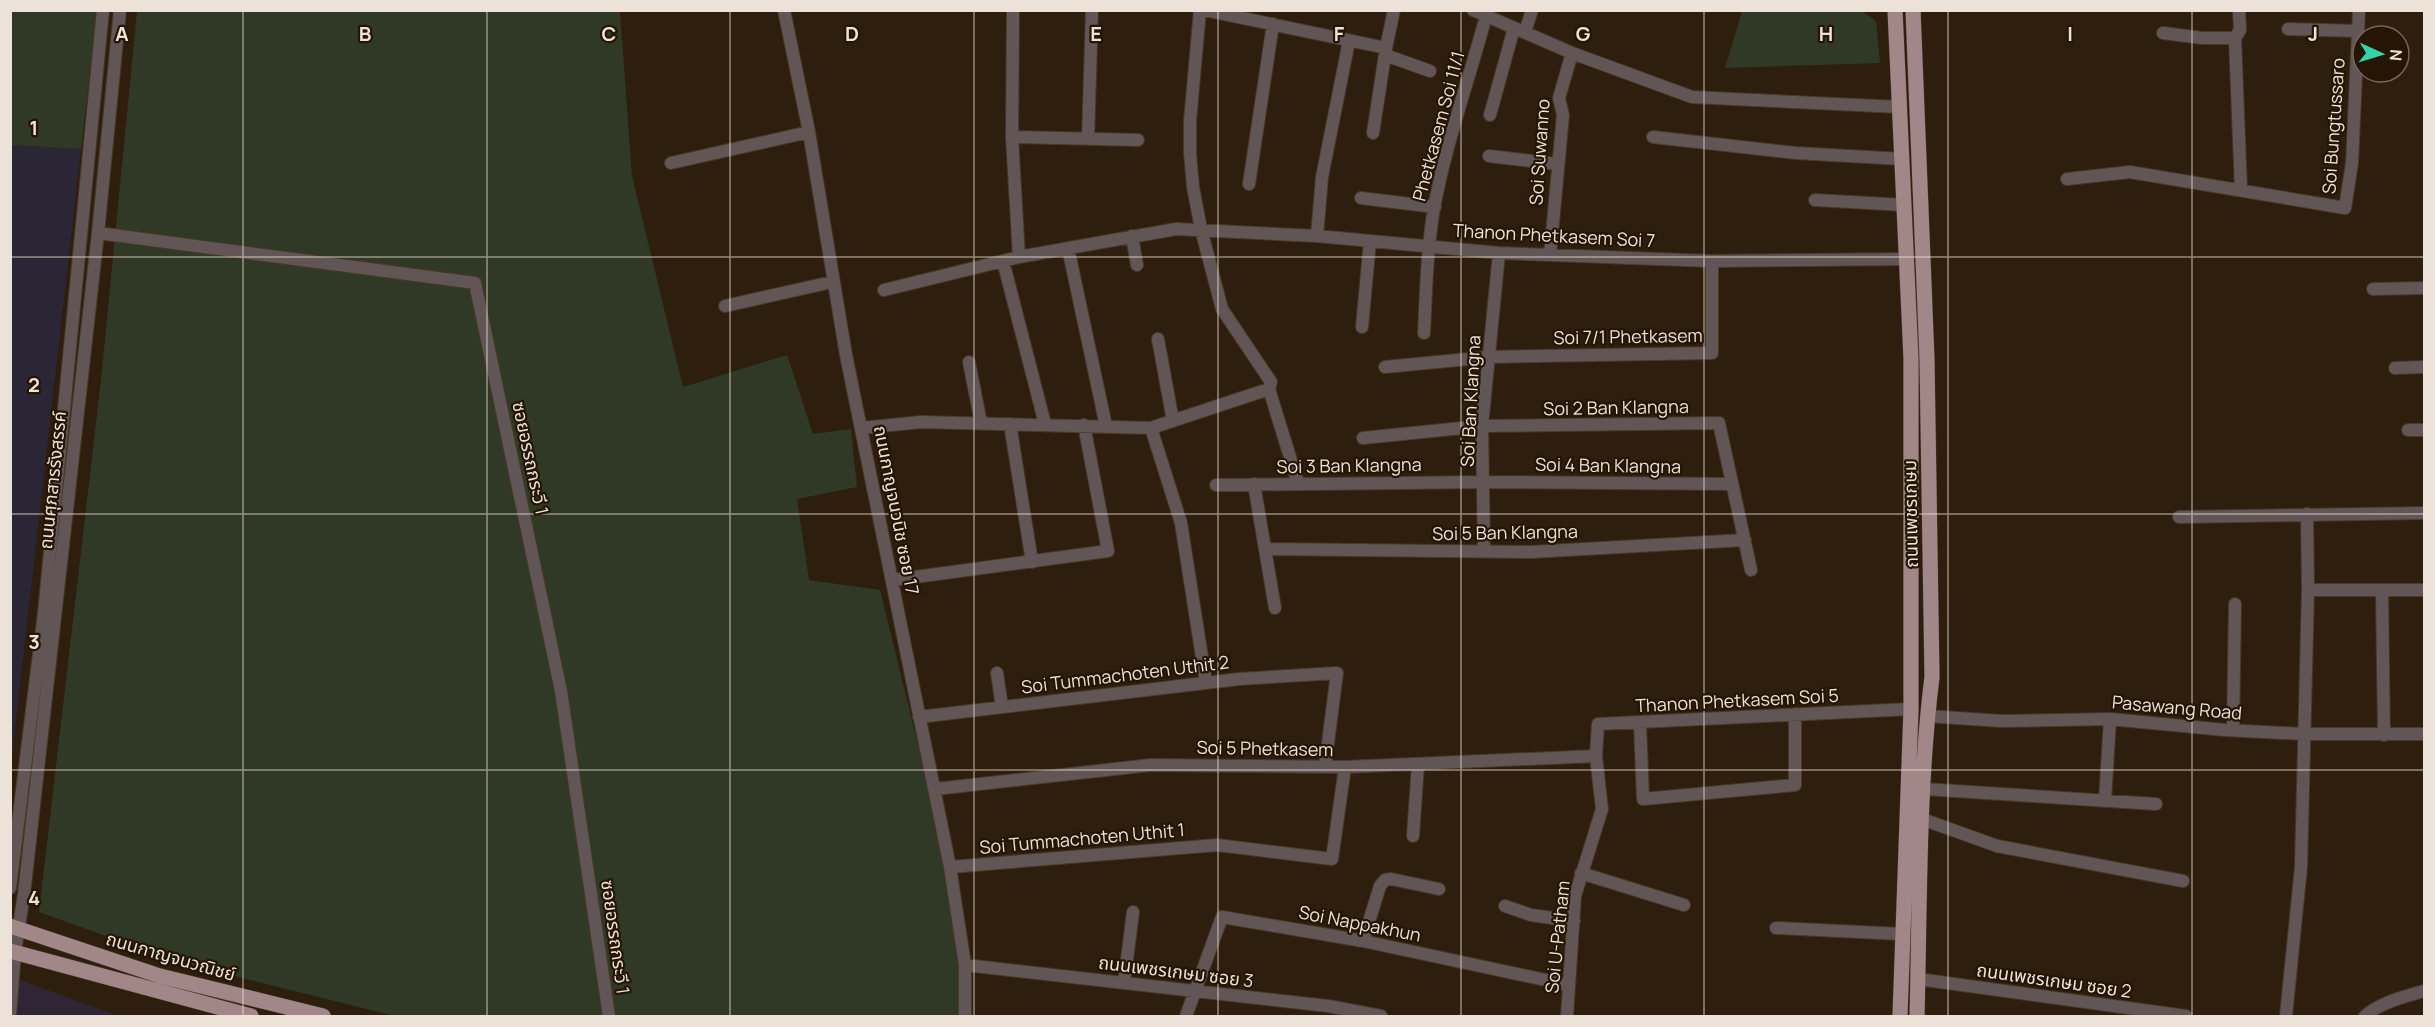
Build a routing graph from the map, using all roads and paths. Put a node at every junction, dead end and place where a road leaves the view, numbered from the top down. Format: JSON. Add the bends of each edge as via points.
{"nodes":[{"id":1,"x":103,"y":10,"type":"edge"},
{"id":2,"x":120,"y":10,"type":"edge"},
{"id":3,"x":784,"y":10,"type":"edge"},
{"id":4,"x":1013,"y":10,"type":"edge"},
{"id":5,"x":1092,"y":10,"type":"edge"},
{"id":6,"x":1202,"y":10,"type":"edge"},
{"id":7,"x":1394,"y":10,"type":"edge"},
{"id":8,"x":1473,"y":10,"type":"edge"},
{"id":9,"x":1533,"y":10,"type":"edge"},
{"id":10,"x":1894,"y":10,"type":"edge"},
{"id":11,"x":1913,"y":10,"type":"edge"},
{"id":12,"x":2239,"y":10,"type":"edge"},
{"id":13,"x":1486,"y":16,"type":"junction"},
{"id":14,"x":1273,"y":24,"type":"junction"},
{"id":15,"x":2288,"y":29,"type":"dead end"},
{"id":16,"x":1519,"y":30,"type":"junction"},
{"id":17,"x":2351,"y":31,"type":"edge"},
{"id":18,"x":2163,"y":33,"type":"dead end"},
{"id":19,"x":2235,"y":38,"type":"junction"},
{"id":20,"x":1349,"y":41,"type":"junction"},
{"id":21,"x":1386,"y":52,"type":"junction"},
{"id":22,"x":1572,"y":53,"type":"junction"},
{"id":23,"x":1430,"y":71,"type":"dead end"},
{"id":24,"x":2356,"y":84,"type":"edge"},
{"id":25,"x":1899,"y":107,"type":"junction"},
{"id":26,"x":1490,"y":115,"type":"dead end"},
{"id":27,"x":808,"y":132,"type":"junction"},
{"id":28,"x":1373,"y":133,"type":"dead end"},
{"id":29,"x":1012,"y":137,"type":"junction"},
{"id":30,"x":1653,"y":137,"type":"dead end"},
{"id":31,"x":1088,"y":139,"type":"junction"},
{"id":32,"x":1138,"y":140,"type":"dead end"},
{"id":33,"x":1489,"y":156,"type":"dead end"},
{"id":34,"x":1902,"y":159,"type":"junction"},
{"id":35,"x":671,"y":163,"type":"dead end"},
{"id":36,"x":1557,"y":164,"type":"junction"},
{"id":37,"x":2067,"y":179,"type":"dead end"},
{"id":38,"x":1249,"y":184,"type":"dead end"},
{"id":39,"x":2241,"y":190,"type":"junction"},
{"id":40,"x":1361,"y":198,"type":"dead end"},
{"id":41,"x":1815,"y":200,"type":"dead end"},
{"id":42,"x":1904,"y":205,"type":"junction"},
{"id":43,"x":1435,"y":207,"type":"junction"},
{"id":44,"x":1201,"y":229,"type":"junction"},
{"id":45,"x":98,"y":233,"type":"junction"},
{"id":46,"x":1132,"y":236,"type":"junction"},
{"id":47,"x":1317,"y":236,"type":"junction"},
{"id":48,"x":1370,"y":241,"type":"junction"},
{"id":49,"x":1429,"y":246,"type":"junction"},
{"id":50,"x":1068,"y":248,"type":"junction"},
{"id":51,"x":1499,"y":253,"type":"junction"},
{"id":52,"x":1550,"y":255,"type":"junction"},
{"id":53,"x":1019,"y":257,"type":"junction"},
{"id":54,"x":1906,"y":259,"type":"junction"},
{"id":55,"x":1003,"y":261,"type":"junction"},
{"id":56,"x":1712,"y":261,"type":"junction"},
{"id":57,"x":1137,"y":265,"type":"dead end"},
{"id":58,"x":832,"y":282,"type":"junction"},
{"id":59,"x":2424,"y":288,"type":"edge"},
{"id":60,"x":2373,"y":289,"type":"dead end"},
{"id":61,"x":884,"y":290,"type":"dead end"},
{"id":62,"x":724,"y":306,"type":"dead end"},
{"id":63,"x":1362,"y":327,"type":"dead end"},
{"id":64,"x":1424,"y":333,"type":"dead end"},
{"id":65,"x":1158,"y":339,"type":"dead end"},
{"id":66,"x":1489,"y":357,"type":"junction"},
{"id":67,"x":1919,"y":359,"type":"junction"},
{"id":68,"x":969,"y":362,"type":"dead end"},
{"id":69,"x":1385,"y":367,"type":"dead end"},
{"id":70,"x":2424,"y":367,"type":"edge"},
{"id":71,"x":2395,"y":368,"type":"dead end"},
{"id":72,"x":1269,"y":389,"type":"junction"},
{"id":73,"x":1173,"y":421,"type":"junction"},
{"id":74,"x":981,"y":423,"type":"junction"},
{"id":75,"x":1010,"y":424,"type":"junction"},
{"id":76,"x":1045,"y":424,"type":"junction"},
{"id":77,"x":1084,"y":425,"type":"junction"},
{"id":78,"x":1106,"y":426,"type":"junction"},
{"id":79,"x":1482,"y":426,"type":"junction"},
{"id":80,"x":862,"y":428,"type":"junction"},
{"id":81,"x":1151,"y":428,"type":"junction"},
{"id":82,"x":2408,"y":430,"type":"dead end"},
{"id":83,"x":2424,"y":430,"type":"edge"},
{"id":84,"x":1364,"y":438,"type":"dead end"},
{"id":85,"x":1483,"y":482,"type":"junction"},
{"id":86,"x":1298,"y":483,"type":"junction"},
{"id":87,"x":1254,"y":484,"type":"junction"},
{"id":88,"x":1732,"y":484,"type":"junction"},
{"id":89,"x":1216,"y":485,"type":"dead end"},
{"id":90,"x":2424,"y":513,"type":"edge"},
{"id":91,"x":2307,"y":514,"type":"junction"},
{"id":92,"x":2179,"y":517,"type":"dead end"},
{"id":93,"x":1745,"y":540,"type":"junction"},
{"id":94,"x":1265,"y":549,"type":"junction"},
{"id":95,"x":1484,"y":551,"type":"junction"},
{"id":96,"x":1032,"y":562,"type":"junction"},
{"id":97,"x":1752,"y":570,"type":"dead end"},
{"id":98,"x":892,"y":580,"type":"junction"},
{"id":99,"x":2308,"y":590,"type":"junction"},
{"id":100,"x":2424,"y":590,"type":"edge"},
{"id":101,"x":2382,"y":591,"type":"junction"},
{"id":102,"x":2235,"y":604,"type":"dead end"},
{"id":103,"x":1275,"y":608,"type":"dead end"},
{"id":104,"x":997,"y":673,"type":"dead end"},
{"id":105,"x":1206,"y":683,"type":"junction"},
{"id":106,"x":1002,"y":707,"type":"junction"},
{"id":107,"x":1911,"y":709,"type":"junction"},
{"id":108,"x":1795,"y":714,"type":"junction"},
{"id":109,"x":1927,"y":716,"type":"junction"},
{"id":110,"x":919,"y":717,"type":"junction"},
{"id":111,"x":2110,"y":719,"type":"junction"},
{"id":112,"x":1640,"y":724,"type":"junction"},
{"id":113,"x":2233,"y":730,"type":"junction"},
{"id":114,"x":2304,"y":734,"type":"junction"},
{"id":115,"x":2424,"y":734,"type":"edge"},
{"id":116,"x":2384,"y":735,"type":"junction"},
{"id":117,"x":1596,"y":756,"type":"junction"},
{"id":118,"x":1418,"y":765,"type":"junction"},
{"id":119,"x":1325,"y":766,"type":"junction"},
{"id":120,"x":1345,"y":767,"type":"junction"},
{"id":121,"x":935,"y":789,"type":"junction"},
{"id":122,"x":1924,"y":789,"type":"junction"},
{"id":123,"x":2105,"y":801,"type":"junction"},
{"id":124,"x":2156,"y":804,"type":"dead end"},
{"id":125,"x":1922,"y":819,"type":"junction"},
{"id":126,"x":1413,"y":836,"type":"dead end"},
{"id":127,"x":950,"y":867,"type":"junction"},
{"id":128,"x":1581,"y":873,"type":"junction"},
{"id":129,"x":2183,"y":881,"type":"dead end"},
{"id":130,"x":10,"y":888,"type":"edge"},
{"id":131,"x":1439,"y":889,"type":"dead end"},
{"id":132,"x":1684,"y":905,"type":"dead end"},
{"id":133,"x":1505,"y":906,"type":"dead end"},
{"id":134,"x":1133,"y":912,"type":"dead end"},
{"id":135,"x":1574,"y":921,"type":"junction"},
{"id":136,"x":15,"y":928,"type":"edge"},
{"id":137,"x":1776,"y":928,"type":"dead end"},
{"id":138,"x":1901,"y":934,"type":"junction"},
{"id":139,"x":1363,"y":941,"type":"junction"},
{"id":140,"x":13,"y":952,"type":"edge"},
{"id":141,"x":965,"y":965,"type":"junction"},
{"id":142,"x":1918,"y":979,"type":"junction"},
{"id":143,"x":1124,"y":983,"type":"junction"},
{"id":144,"x":1569,"y":985,"type":"junction"},
{"id":145,"x":2424,"y":991,"type":"edge"},
{"id":146,"x":1193,"y":992,"type":"junction"},
{"id":147,"x":10,"y":1016,"type":"edge"},
{"id":148,"x":1376,"y":1016,"type":"edge"},
{"id":149,"x":251,"y":1017,"type":"edge"},
{"id":150,"x":323,"y":1017,"type":"edge"},
{"id":151,"x":609,"y":1017,"type":"edge"},
{"id":152,"x":965,"y":1017,"type":"edge"},
{"id":153,"x":1186,"y":1017,"type":"edge"},
{"id":154,"x":1381,"y":1017,"type":"edge"},
{"id":155,"x":1567,"y":1017,"type":"edge"},
{"id":156,"x":1900,"y":1017,"type":"edge"},
{"id":157,"x":1917,"y":1017,"type":"edge"},
{"id":158,"x":2186,"y":1017,"type":"edge"},
{"id":159,"x":2286,"y":1017,"type":"edge"},
{"id":160,"x":2364,"y":1017,"type":"edge"}],
"edges":[{"from":1,"to":130,"type":"street","name":"ถนนศุภสารรังสรรค์","via":[[42,625]]},
{"from":2,"to":45,"type":"street","name":"ถนนศุภสารรังสรรค์"},
{"from":3,"to":27,"type":"street","name":"ถนนกาญจนวนิช ซอย 17"},
{"from":4,"to":29,"type":"street"},
{"from":5,"to":31,"type":"street"},
{"from":6,"to":14,"type":"street"},
{"from":6,"to":44,"type":"street","via":[[1190,121],[1193,187]]},
{"from":7,"to":21,"type":"street"},
{"from":8,"to":13,"type":"street"},
{"from":9,"to":16,"type":"street"},
{"from":10,"to":25,"type":"main road","name":"ถนนเพชรเกษม"},
{"from":11,"to":67,"type":"main road","name":"ถนนเพชรเกษม"},
{"from":12,"to":19,"type":"street","via":[[2240,30]]},
{"from":13,"to":16,"type":"street"},
{"from":13,"to":43,"type":"street","name":"Phetkasem Soi 11/1"},
{"from":14,"to":20,"type":"street"},
{"from":14,"to":38,"type":"street"},
{"from":15,"to":17,"type":"street"},
{"from":16,"to":22,"type":"street"},
{"from":16,"to":26,"type":"street"},
{"from":18,"to":19,"type":"street"},
{"from":19,"to":39,"type":"street"},
{"from":20,"to":21,"type":"street"},
{"from":20,"to":47,"type":"street","via":[[1322,177]]},
{"from":21,"to":23,"type":"street"},
{"from":21,"to":28,"type":"street"},
{"from":22,"to":25,"type":"street","via":[[1692,97]]},
{"from":22,"to":36,"type":"street","name":"Soi Suwanno","via":[[1559,98],[1563,115]]},
{"from":24,"to":39,"type":"street","name":"Soi Bungtussaro","via":[[2352,163],[2345,208]]},
{"from":25,"to":34,"type":"main road","name":"ถนนเพชรเกษม"},
{"from":27,"to":35,"type":"street"},
{"from":27,"to":58,"type":"street","name":"ถนนกาญจนวนิช ซอย 17"},
{"from":29,"to":31,"type":"street"},
{"from":29,"to":53,"type":"street"},
{"from":30,"to":34,"type":"street","via":[[1796,153]]},
{"from":31,"to":32,"type":"street"},
{"from":33,"to":36,"type":"street"},
{"from":34,"to":42,"type":"main road","name":"ถนนเพชรเกษม"},
{"from":36,"to":52,"type":"street","name":"Soi Suwanno"},
{"from":37,"to":39,"type":"street","via":[[2130,172]]},
{"from":40,"to":43,"type":"street"},
{"from":41,"to":42,"type":"street"},
{"from":42,"to":54,"type":"main road","name":"ถนนเพชรเกษม"},
{"from":43,"to":49,"type":"street","name":"Phetkasem Soi 11/1"},
{"from":44,"to":46,"type":"street","name":"Thanon Phetkasem Soi 7"},
{"from":44,"to":47,"type":"street","name":"Thanon Phetkasem Soi 7"},
{"from":44,"to":72,"type":"street","via":[[1222,309],[1271,382]]},
{"from":45,"to":136,"type":"street","name":"ถนนศุภสารรังสรรค์"},
{"from":45,"to":151,"type":"street","name":"ซอยอรรถกระวี 1","via":[[475,283],[561,691]]},
{"from":46,"to":50,"type":"street","name":"Thanon Phetkasem Soi 7"},
{"from":46,"to":57,"type":"street"},
{"from":47,"to":48,"type":"street","name":"Thanon Phetkasem Soi 7"},
{"from":48,"to":49,"type":"street","name":"Thanon Phetkasem Soi 7"},
{"from":48,"to":63,"type":"street"},
{"from":49,"to":51,"type":"street","name":"Thanon Phetkasem Soi 7"},
{"from":49,"to":64,"type":"street","name":"Phetkasem Soi 11/1"},
{"from":50,"to":53,"type":"street","name":"Thanon Phetkasem Soi 7"},
{"from":50,"to":78,"type":"street"},
{"from":51,"to":52,"type":"street","name":"Thanon Phetkasem Soi 7"},
{"from":51,"to":66,"type":"street","name":"Soi Ban Klangna"},
{"from":52,"to":56,"type":"street","name":"Thanon Phetkasem Soi 7"},
{"from":53,"to":55,"type":"street","name":"Thanon Phetkasem Soi 7"},
{"from":54,"to":56,"type":"street","name":"Thanon Phetkasem Soi 7"},
{"from":54,"to":67,"type":"main road","name":"ถนนเพชรเกษม"},
{"from":55,"to":61,"type":"street","name":"Thanon Phetkasem Soi 7"},
{"from":55,"to":76,"type":"street"},
{"from":56,"to":66,"type":"street","name":"Soi 7/1 Phetkasem","via":[[1712,353]]},
{"from":58,"to":62,"type":"street"},
{"from":58,"to":80,"type":"street","name":"ถนนกาญจนวนิช ซอย 17"},
{"from":59,"to":60,"type":"street"},
{"from":65,"to":73,"type":"street"},
{"from":66,"to":69,"type":"street"},
{"from":66,"to":79,"type":"street","name":"Soi Ban Klangna"},
{"from":67,"to":107,"type":"main road","name":"ถนนเพชรเกษม"},
{"from":67,"to":109,"type":"main road","name":"ถนนเพชรเกษม","via":[[1932,677]]},
{"from":68,"to":74,"type":"street"},
{"from":70,"to":71,"type":"street"},
{"from":72,"to":73,"type":"street"},
{"from":72,"to":86,"type":"street"},
{"from":73,"to":81,"type":"street"},
{"from":74,"to":75,"type":"street"},
{"from":74,"to":80,"type":"street","via":[[921,422]]},
{"from":75,"to":76,"type":"street"},
{"from":75,"to":96,"type":"street"},
{"from":76,"to":77,"type":"street"},
{"from":77,"to":78,"type":"street"},
{"from":77,"to":96,"type":"street","via":[[1108,551]]},
{"from":78,"to":81,"type":"street"},
{"from":79,"to":84,"type":"street","name":"Soi 2 Ban Klangna"},
{"from":79,"to":85,"type":"street","name":"Soi Ban Klangna"},
{"from":79,"to":88,"type":"street","name":"Soi 2 Ban Klangna","via":[[1719,423]]},
{"from":80,"to":98,"type":"street","name":"ถนนกาญจนวนิช ซอย 17"},
{"from":81,"to":105,"type":"street","via":[[1181,523]]},
{"from":82,"to":83,"type":"street"},
{"from":85,"to":86,"type":"street","name":"Soi 3 Ban Klangna"},
{"from":85,"to":88,"type":"street","name":"Soi 4 Ban Klangna"},
{"from":85,"to":95,"type":"street","name":"Soi Ban Klangna"},
{"from":86,"to":87,"type":"street","name":"Soi 3 Ban Klangna"},
{"from":87,"to":89,"type":"street","name":"Soi 3 Ban Klangna"},
{"from":87,"to":94,"type":"street"},
{"from":88,"to":93,"type":"street","name":"Soi 2 Ban Klangna"},
{"from":90,"to":91,"type":"street"},
{"from":91,"to":92,"type":"street"},
{"from":91,"to":99,"type":"street"},
{"from":93,"to":95,"type":"street","name":"Soi 5 Ban Klangna"},
{"from":93,"to":97,"type":"street","name":"Soi 2 Ban Klangna"},
{"from":94,"to":95,"type":"street","name":"Soi 5 Ban Klangna"},
{"from":94,"to":103,"type":"street"},
{"from":96,"to":98,"type":"street"},
{"from":98,"to":110,"type":"street","name":"ถนนกาญจนวนิช ซอย 17"},
{"from":99,"to":101,"type":"street"},
{"from":99,"to":114,"type":"street"},
{"from":100,"to":101,"type":"street"},
{"from":101,"to":116,"type":"street"},
{"from":102,"to":113,"type":"street"},
{"from":104,"to":106,"type":"street"},
{"from":105,"to":106,"type":"street","name":"Soi Tummachoten Uthit 2"},
{"from":105,"to":119,"type":"street","name":"Soi Tummachoten Uthit 2","via":[[1337,673]]},
{"from":106,"to":110,"type":"street","name":"Soi Tummachoten Uthit 2"},
{"from":107,"to":108,"type":"street","name":"Thanon Phetkasem Soi 5"},
{"from":107,"to":138,"type":"main road","name":"ถนนเพชรเกษม"},
{"from":108,"to":112,"type":"street","name":"Thanon Phetkasem Soi 5"},
{"from":108,"to":112,"type":"street","via":[[1795,785],[1643,799]]},
{"from":109,"to":111,"type":"street","name":"Pasawang Road","via":[[2001,721]]},
{"from":109,"to":122,"type":"main road","name":"ถนนเพชรเกษม"},
{"from":110,"to":121,"type":"street","name":"ถนนกาญจนวนิช ซอย 17"},
{"from":111,"to":113,"type":"street","name":"Pasawang Road"},
{"from":111,"to":123,"type":"street"},
{"from":112,"to":117,"type":"street","name":"Thanon Phetkasem Soi 5","via":[[1598,724]]},
{"from":113,"to":114,"type":"street","name":"Pasawang Road"},
{"from":114,"to":116,"type":"street","name":"Pasawang Road"},
{"from":114,"to":159,"type":"street","via":[[2301,867]]},
{"from":115,"to":116,"type":"street","name":"Pasawang Road"},
{"from":117,"to":118,"type":"street","name":"Soi 5 Phetkasem"},
{"from":117,"to":128,"type":"street","name":"Soi U-Patham","via":[[1602,810]]},
{"from":118,"to":120,"type":"street","name":"Soi 5 Phetkasem"},
{"from":118,"to":126,"type":"street"},
{"from":119,"to":120,"type":"street","name":"Soi 5 Phetkasem"},
{"from":119,"to":121,"type":"street","name":"Soi 5 Phetkasem","via":[[1151,765]]},
{"from":120,"to":127,"type":"street","name":"Soi Tummachoten Uthit 1","via":[[1332,859],[1217,845]]},
{"from":121,"to":127,"type":"street","name":"ถนนกาญจนวนิช ซอย 17"},
{"from":122,"to":123,"type":"street"},
{"from":122,"to":125,"type":"main road","name":"ถนนเพชรเกษม"},
{"from":123,"to":124,"type":"street"},
{"from":125,"to":129,"type":"street","via":[[1997,846]]},
{"from":125,"to":142,"type":"main road","name":"ถนนเพชรเกษม"},
{"from":127,"to":141,"type":"street","name":"ถนนกาญจนวนิช ซอย 17"},
{"from":128,"to":132,"type":"street"},
{"from":128,"to":135,"type":"street","name":"Soi U-Patham"},
{"from":131,"to":139,"type":"street","via":[[1385,880]]},
{"from":133,"to":135,"type":"street","via":[[1531,915]]},
{"from":134,"to":143,"type":"street"},
{"from":135,"to":144,"type":"street","name":"Soi U-Patham"},
{"from":136,"to":140,"type":"street","name":"ถนนศุภสารรังสรรค์"},
{"from":136,"to":150,"type":"main road","name":"ถนนกาญจนวณิชย์","via":[[160,976]]},
{"from":137,"to":138,"type":"street"},
{"from":138,"to":156,"type":"main road","name":"ถนนเพชรเกษม"},
{"from":139,"to":144,"type":"street","name":"Soi Nappakhun"},
{"from":139,"to":146,"type":"street","name":"Soi Nappakhun","via":[[1222,917]]},
{"from":140,"to":147,"type":"street","name":"ถนนศุภสารรังสรรค์"},
{"from":140,"to":149,"type":"main road","name":"ถนนกาญจนวณิชย์"},
{"from":141,"to":143,"type":"street","name":"ถนนเพชรเกษม ซอย 3"},
{"from":141,"to":152,"type":"street","name":"ถนนกาญจนวนิช ซอย 17"},
{"from":142,"to":157,"type":"main road","name":"ถนนเพชรเกษม"},
{"from":142,"to":158,"type":"street","name":"ถนนเพชรเกษม ซอย 2"},
{"from":143,"to":146,"type":"street","name":"ถนนเพชรเกษม ซอย 3"},
{"from":144,"to":155,"type":"street","name":"Soi U-Patham"},
{"from":145,"to":160,"type":"street","via":[[2395,1000]]},
{"from":146,"to":148,"type":"street","name":"ถนนเพชรเกษม ซอย 3","via":[[1328,1006]]},
{"from":146,"to":153,"type":"street"},
{"from":148,"to":154,"type":"street","name":"ถนนเพชรเกษม ซอย 3"}]}
